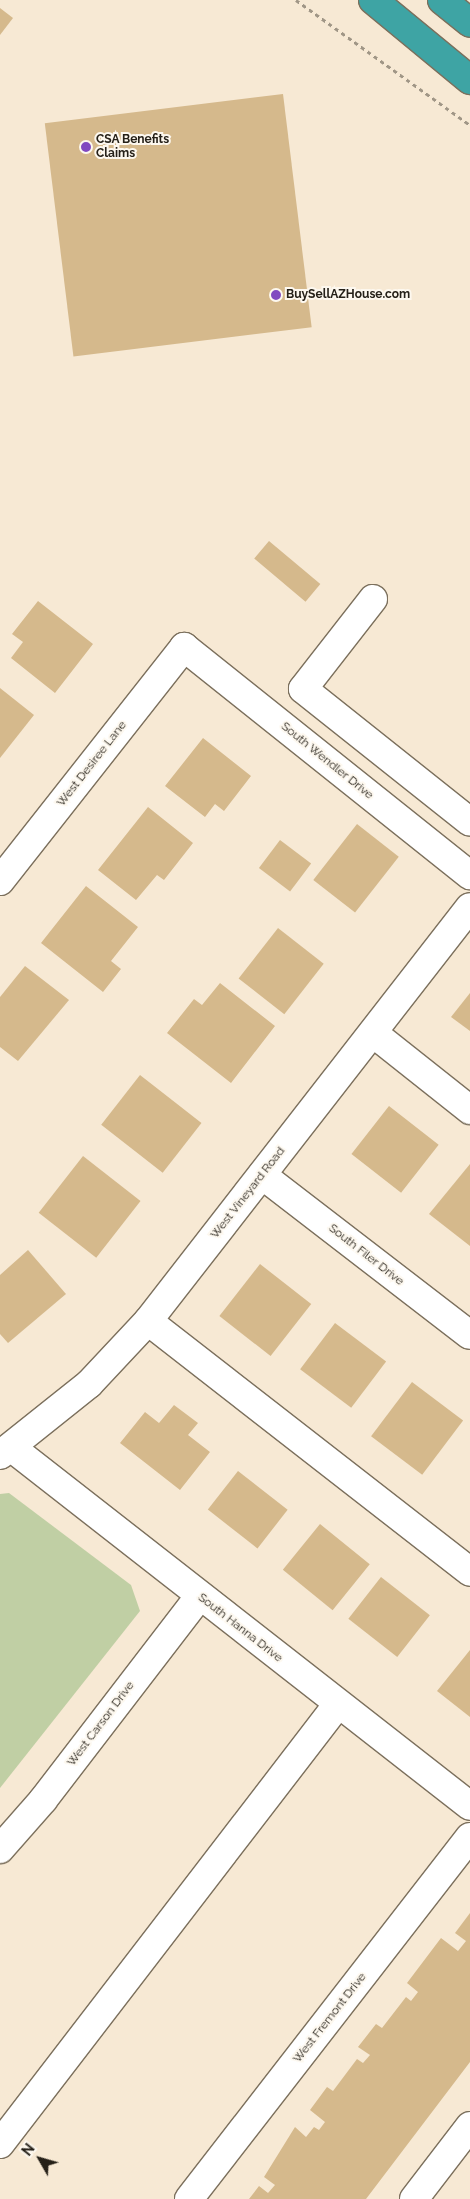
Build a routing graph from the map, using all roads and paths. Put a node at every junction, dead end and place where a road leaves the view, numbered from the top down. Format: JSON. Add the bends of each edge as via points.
{"nodes":[{"id":1,"x":296,"y":0,"type":"edge"},
{"id":2,"x":373,"y":0,"type":"edge"},
{"id":3,"x":442,"y":0,"type":"edge"},
{"id":4,"x":470,"y":23,"type":"edge"},
{"id":5,"x":470,"y":80,"type":"edge"},
{"id":6,"x":470,"y":125,"type":"edge"},
{"id":7,"x":373,"y":599,"type":"dead end"},
{"id":8,"x":184,"y":647,"type":"joint"},
{"id":9,"x":470,"y":822,"type":"edge"},
{"id":10,"x":470,"y":875,"type":"edge"},
{"id":11,"x":0,"y":881,"type":"edge"},
{"id":12,"x":470,"y":906,"type":"edge"},
{"id":13,"x":373,"y":1033,"type":"junction"},
{"id":14,"x":470,"y":1110,"type":"edge"},
{"id":15,"x":262,"y":1175,"type":"junction"},
{"id":16,"x":148,"y":1320,"type":"junction"},
{"id":17,"x":470,"y":1335,"type":"edge"},
{"id":18,"x":6,"y":1452,"type":"edge"},
{"id":19,"x":470,"y":1572,"type":"edge"},
{"id":20,"x":199,"y":1596,"type":"junction"},
{"id":21,"x":338,"y":1704,"type":"junction"},
{"id":22,"x":470,"y":1806,"type":"edge"},
{"id":23,"x":470,"y":1837,"type":"edge"},
{"id":24,"x":0,"y":1848,"type":"edge"},
{"id":25,"x":470,"y":2126,"type":"edge"},
{"id":26,"x":0,"y":2144,"type":"edge"},
{"id":27,"x":189,"y":2199,"type":"edge"},
{"id":28,"x":414,"y":2199,"type":"edge"}],
"edges":[{"from":1,"to":6,"type":"path"},
{"from":2,"to":5,"type":"highway"},
{"from":3,"to":4,"type":"highway"},
{"from":7,"to":9,"type":"street","via":[[303,689]]},
{"from":8,"to":10,"type":"street","name":"South Wendler Drive"},
{"from":8,"to":11,"type":"street","name":"West Desiree Lane"},
{"from":12,"to":13,"type":"street","name":"West Vineyard Road"},
{"from":13,"to":14,"type":"street"},
{"from":13,"to":15,"type":"street","name":"West Vineyard Road"},
{"from":15,"to":16,"type":"street","name":"West Vineyard Road"},
{"from":15,"to":17,"type":"street","name":"South Filer Drive"},
{"from":16,"to":18,"type":"street","name":"West Vineyard Road","via":[[89,1384]]},
{"from":16,"to":19,"type":"street"},
{"from":18,"to":20,"type":"street","name":"South Hanna Drive"},
{"from":20,"to":21,"type":"street","name":"South Hanna Drive"},
{"from":20,"to":24,"type":"street","name":"West Carson Drive","via":[[43,1800]]},
{"from":21,"to":22,"type":"street","name":"South Hanna Drive"},
{"from":21,"to":26,"type":"street"},
{"from":23,"to":27,"type":"street","name":"West Fremont Drive"},
{"from":25,"to":28,"type":"street"}]}
